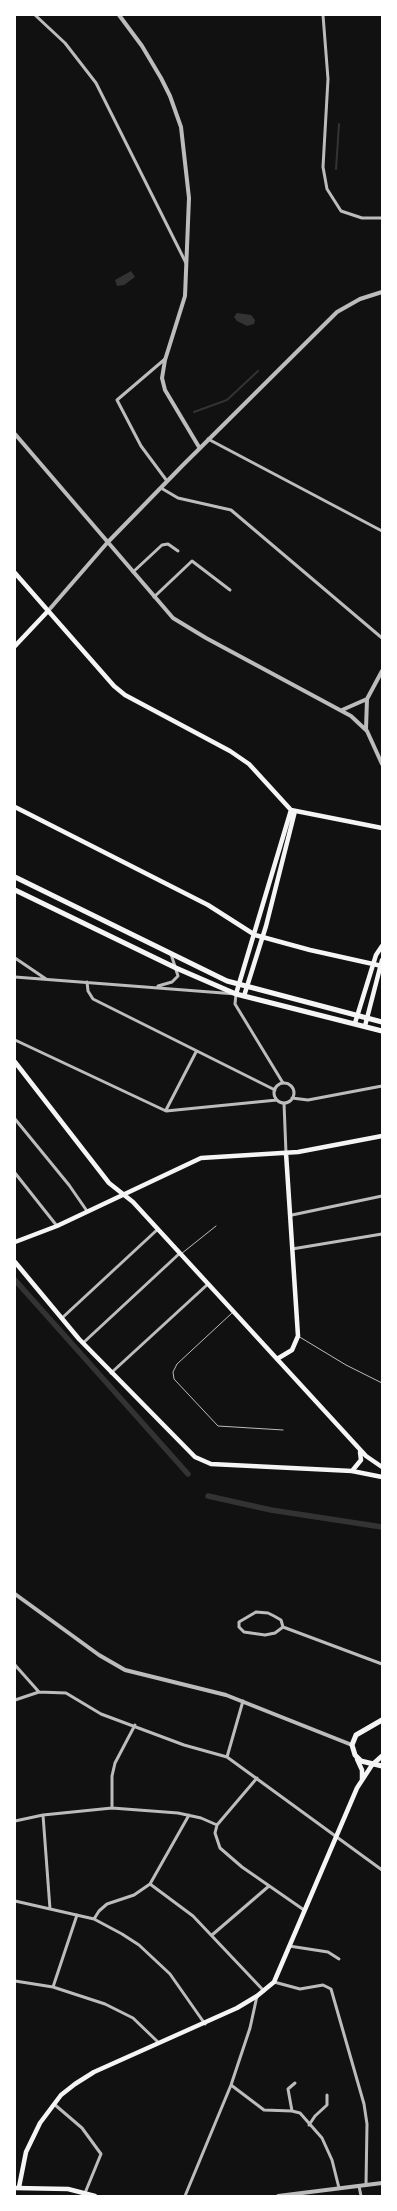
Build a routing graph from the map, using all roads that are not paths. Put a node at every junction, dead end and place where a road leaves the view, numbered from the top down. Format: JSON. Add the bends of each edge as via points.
{"nodes":[{"id":1,"x":35,"y":15,"type":"edge"},
{"id":2,"x":119,"y":15,"type":"edge"},
{"id":3,"x":323,"y":15,"type":"edge"},
{"id":4,"x":382,"y":218,"type":"edge"},
{"id":5,"x":187,"y":266,"type":"junction"},
{"id":6,"x":382,"y":292,"type":"edge"},
{"id":7,"x":165,"y":359,"type":"junction"},
{"id":8,"x":15,"y":434,"type":"edge"},
{"id":9,"x":208,"y":439,"type":"junction"},
{"id":10,"x":199,"y":447,"type":"junction"},
{"id":11,"x":167,"y":481,"type":"junction"},
{"id":12,"x":161,"y":488,"type":"junction"},
{"id":13,"x":382,"y":531,"type":"edge"},
{"id":14,"x":107,"y":543,"type":"junction"},
{"id":15,"x":178,"y":551,"type":"dead end"},
{"id":16,"x":15,"y":573,"type":"edge"},
{"id":17,"x":132,"y":573,"type":"junction"},
{"id":18,"x":230,"y":590,"type":"dead end"},
{"id":19,"x":154,"y":598,"type":"junction"},
{"id":20,"x":48,"y":610,"type":"junction"},
{"id":21,"x":382,"y":638,"type":"edge"},
{"id":22,"x":15,"y":646,"type":"edge"},
{"id":23,"x":382,"y":671,"type":"edge"},
{"id":24,"x":366,"y":699,"type":"junction"},
{"id":25,"x":342,"y":710,"type":"junction"},
{"id":26,"x":366,"y":729,"type":"junction"},
{"id":27,"x":382,"y":764,"type":"edge"},
{"id":28,"x":15,"y":807,"type":"edge"},
{"id":29,"x":293,"y":810,"type":"junction"},
{"id":30,"x":382,"y":828,"type":"edge"},
{"id":31,"x":15,"y":878,"type":"edge"},
{"id":32,"x":35,"y":887,"type":"junction"},
{"id":33,"x":15,"y":890,"type":"edge"},
{"id":34,"x":29,"y":898,"type":"junction"},
{"id":35,"x":255,"y":935,"type":"junction"},
{"id":36,"x":262,"y":937,"type":"junction"},
{"id":37,"x":382,"y":946,"type":"edge"},
{"id":38,"x":171,"y":954,"type":"junction"},
{"id":39,"x":15,"y":958,"type":"edge"},
{"id":40,"x":382,"y":960,"type":"edge"},
{"id":41,"x":374,"y":965,"type":"junction"},
{"id":42,"x":381,"y":966,"type":"edge"},
{"id":43,"x":176,"y":968,"type":"junction"},
{"id":44,"x":15,"y":977,"type":"edge"},
{"id":45,"x":46,"y":979,"type":"junction"},
{"id":46,"x":87,"y":982,"type":"junction"},
{"id":47,"x":239,"y":985,"type":"junction"},
{"id":48,"x":157,"y":987,"type":"junction"},
{"id":49,"x":246,"y":987,"type":"junction"},
{"id":50,"x":236,"y":994,"type":"junction"},
{"id":51,"x":244,"y":996,"type":"junction"},
{"id":52,"x":358,"y":1015,"type":"junction"},
{"id":53,"x":367,"y":1017,"type":"junction"},
{"id":54,"x":382,"y":1022,"type":"edge"},
{"id":55,"x":355,"y":1023,"type":"junction"},
{"id":56,"x":365,"y":1026,"type":"junction"},
{"id":57,"x":382,"y":1031,"type":"edge"},
{"id":58,"x":15,"y":1040,"type":"edge"},
{"id":59,"x":196,"y":1052,"type":"junction"},
{"id":60,"x":15,"y":1062,"type":"edge"},
{"id":61,"x":283,"y":1083,"type":"junction"},
{"id":62,"x":382,"y":1086,"type":"edge"},
{"id":63,"x":275,"y":1090,"type":"junction"},
{"id":64,"x":292,"y":1098,"type":"junction"},
{"id":65,"x":277,"y":1100,"type":"junction"},
{"id":66,"x":284,"y":1103,"type":"junction"},
{"id":67,"x":166,"y":1111,"type":"junction"},
{"id":68,"x":15,"y":1119,"type":"edge"},
{"id":69,"x":382,"y":1136,"type":"edge"},
{"id":70,"x":286,"y":1153,"type":"junction"},
{"id":71,"x":15,"y":1173,"type":"edge"},
{"id":72,"x":122,"y":1195,"type":"junction"},
{"id":73,"x":382,"y":1196,"type":"edge"},
{"id":74,"x":87,"y":1211,"type":"junction"},
{"id":75,"x":292,"y":1215,"type":"junction"},
{"id":76,"x":57,"y":1226,"type":"junction"},
{"id":77,"x":216,"y":1226,"type":"dead end"},
{"id":78,"x":158,"y":1229,"type":"junction"},
{"id":79,"x":382,"y":1234,"type":"edge"},
{"id":80,"x":15,"y":1242,"type":"edge"},
{"id":81,"x":292,"y":1249,"type":"junction"},
{"id":82,"x":180,"y":1254,"type":"junction"},
{"id":83,"x":15,"y":1262,"type":"edge"},
{"id":84,"x":208,"y":1284,"type":"junction"},
{"id":85,"x":234,"y":1311,"type":"junction"},
{"id":86,"x":62,"y":1318,"type":"junction"},
{"id":87,"x":298,"y":1336,"type":"junction"},
{"id":88,"x":83,"y":1343,"type":"junction"},
{"id":89,"x":277,"y":1360,"type":"junction"},
{"id":90,"x":111,"y":1373,"type":"junction"},
{"id":91,"x":382,"y":1383,"type":"edge"},
{"id":92,"x":284,"y":1430,"type":"dead end"},
{"id":93,"x":359,"y":1448,"type":"junction"},
{"id":94,"x":382,"y":1467,"type":"edge"},
{"id":95,"x":352,"y":1472,"type":"junction"},
{"id":96,"x":382,"y":1477,"type":"edge"},
{"id":97,"x":15,"y":1594,"type":"edge"},
{"id":98,"x":283,"y":1627,"type":"junction"},
{"id":99,"x":382,"y":1664,"type":"edge"},
{"id":100,"x":15,"y":1665,"type":"edge"},
{"id":101,"x":39,"y":1692,"type":"junction"},
{"id":102,"x":15,"y":1700,"type":"edge"},
{"id":103,"x":243,"y":1701,"type":"junction"},
{"id":104,"x":382,"y":1720,"type":"edge"},
{"id":105,"x":135,"y":1726,"type":"junction"},
{"id":106,"x":352,"y":1744,"type":"junction"},
{"id":107,"x":355,"y":1755,"type":"junction"},
{"id":108,"x":382,"y":1756,"type":"edge"},
{"id":109,"x":227,"y":1757,"type":"junction"},
{"id":110,"x":372,"y":1765,"type":"junction"},
{"id":111,"x":382,"y":1766,"type":"edge"},
{"id":112,"x":257,"y":1778,"type":"junction"},
{"id":113,"x":362,"y":1779,"type":"junction"},
{"id":114,"x":112,"y":1808,"type":"junction"},
{"id":115,"x":43,"y":1815,"type":"junction"},
{"id":116,"x":189,"y":1815,"type":"junction"},
{"id":117,"x":15,"y":1821,"type":"edge"},
{"id":118,"x":217,"y":1825,"type":"junction"},
{"id":119,"x":335,"y":1837,"type":"junction"},
{"id":120,"x":382,"y":1870,"type":"edge"},
{"id":121,"x":150,"y":1884,"type":"junction"},
{"id":122,"x":269,"y":1886,"type":"junction"},
{"id":123,"x":15,"y":1901,"type":"edge"},
{"id":124,"x":50,"y":1909,"type":"junction"},
{"id":125,"x":304,"y":1910,"type":"junction"},
{"id":126,"x":77,"y":1915,"type":"junction"},
{"id":127,"x":94,"y":1919,"type":"junction"},
{"id":128,"x":212,"y":1935,"type":"junction"},
{"id":129,"x":290,"y":1946,"type":"junction"},
{"id":130,"x":339,"y":1959,"type":"dead end"},
{"id":131,"x":15,"y":1981,"type":"edge"},
{"id":132,"x":274,"y":1982,"type":"junction"},
{"id":133,"x":53,"y":1987,"type":"junction"},
{"id":134,"x":264,"y":1991,"type":"junction"},
{"id":135,"x":257,"y":1996,"type":"junction"},
{"id":136,"x":205,"y":2024,"type":"junction"},
{"id":137,"x":159,"y":2044,"type":"junction"},
{"id":138,"x":295,"y":2083,"type":"dead end"},
{"id":139,"x":231,"y":2085,"type":"junction"},
{"id":140,"x":327,"y":2095,"type":"dead end"},
{"id":141,"x":54,"y":2104,"type":"junction"},
{"id":142,"x":292,"y":2110,"type":"junction"},
{"id":143,"x":310,"y":2125,"type":"junction"},
{"id":144,"x":382,"y":2183,"type":"edge"},
{"id":145,"x":366,"y":2185,"type":"junction"},
{"id":146,"x":359,"y":2186,"type":"junction"},
{"id":147,"x":17,"y":2188,"type":"edge"},
{"id":148,"x":339,"y":2188,"type":"junction"},
{"id":149,"x":85,"y":2193,"type":"junction"},
{"id":150,"x":95,"y":2196,"type":"edge"},
{"id":151,"x":185,"y":2196,"type":"edge"},
{"id":152,"x":278,"y":2196,"type":"edge"},
{"id":153,"x":360,"y":2196,"type":"edge"}],
"edges":[{"from":1,"to":5,"type":"street","via":[[65,43],[96,83]]},
{"from":2,"to":5,"type":"street","via":[[164,84],[181,127],[189,198]]},
{"from":3,"to":4,"type":"street","via":[[328,79],[323,167],[327,188],[340,211],[362,218]]},
{"from":5,"to":7,"type":"street","via":[[183,306]]},
{"from":6,"to":9,"type":"street","via":[[360,299],[337,312]]},
{"from":7,"to":10,"type":"street","via":[[163,385]]},
{"from":7,"to":11,"type":"street","via":[[117,400],[141,446]]},
{"from":8,"to":14,"type":"street"},
{"from":9,"to":10,"type":"street"},
{"from":9,"to":13,"type":"street"},
{"from":10,"to":11,"type":"street"},
{"from":11,"to":12,"type":"street"},
{"from":12,"to":14,"type":"street"},
{"from":12,"to":21,"type":"street","via":[[178,498],[231,510]]},
{"from":14,"to":17,"type":"street"},
{"from":14,"to":20,"type":"street"},
{"from":15,"to":17,"type":"street","via":[[168,544],[162,545]]},
{"from":16,"to":20,"type":"main road"},
{"from":17,"to":19,"type":"street"},
{"from":18,"to":19,"type":"street","via":[[192,561]]},
{"from":19,"to":25,"type":"street","via":[[173,618],[206,638]]},
{"from":20,"to":22,"type":"main road"},
{"from":20,"to":29,"type":"main road","via":[[125,695],[249,764]]},
{"from":23,"to":24,"type":"street"},
{"from":24,"to":25,"type":"street"},
{"from":24,"to":26,"type":"street"},
{"from":25,"to":26,"type":"street"},
{"from":26,"to":27,"type":"street"},
{"from":28,"to":35,"type":"main road","via":[[208,905]]},
{"from":29,"to":30,"type":"main road"},
{"from":29,"to":35,"type":"main road"},
{"from":29,"to":36,"type":"main road"},
{"from":31,"to":32,"type":"main road"},
{"from":32,"to":34,"type":"main road","via":[[27,890]]},
{"from":32,"to":34,"type":"main road","via":[[37,896]]},
{"from":32,"to":38,"type":"main road"},
{"from":33,"to":34,"type":"main road"},
{"from":34,"to":43,"type":"main road"},
{"from":35,"to":36,"type":"main road"},
{"from":35,"to":47,"type":"main road"},
{"from":36,"to":41,"type":"main road"},
{"from":36,"to":49,"type":"main road"},
{"from":37,"to":41,"type":"main road"},
{"from":38,"to":43,"type":"street"},
{"from":38,"to":47,"type":"main road"},
{"from":39,"to":45,"type":"street"},
{"from":40,"to":42,"type":"main road"},
{"from":41,"to":42,"type":"main road"},
{"from":41,"to":52,"type":"main road"},
{"from":42,"to":53,"type":"main road"},
{"from":43,"to":48,"type":"street","via":[[176,980]]},
{"from":43,"to":50,"type":"main road"},
{"from":44,"to":45,"type":"street"},
{"from":45,"to":46,"type":"street"},
{"from":46,"to":48,"type":"street"},
{"from":46,"to":59,"type":"street","via":[[93,999]]},
{"from":47,"to":49,"type":"main road"},
{"from":47,"to":50,"type":"main road"},
{"from":48,"to":50,"type":"street"},
{"from":49,"to":51,"type":"main road"},
{"from":49,"to":52,"type":"main road"},
{"from":50,"to":51,"type":"main road"},
{"from":50,"to":61,"type":"street","via":[[235,1004]]},
{"from":51,"to":55,"type":"main road"},
{"from":52,"to":53,"type":"main road"},
{"from":52,"to":55,"type":"main road"},
{"from":53,"to":54,"type":"main road"},
{"from":53,"to":56,"type":"main road"},
{"from":55,"to":56,"type":"main road"},
{"from":56,"to":57,"type":"main road"},
{"from":58,"to":67,"type":"street"},
{"from":59,"to":63,"type":"street"},
{"from":59,"to":67,"type":"street"},
{"from":60,"to":72,"type":"main road","via":[[109,1183]]},
{"from":61,"to":63,"type":"street"},
{"from":61,"to":64,"type":"street","via":[[293,1089]]},
{"from":62,"to":64,"type":"street","via":[[308,1100]]},
{"from":63,"to":65,"type":"street"},
{"from":64,"to":66,"type":"street"},
{"from":65,"to":66,"type":"street"},
{"from":65,"to":67,"type":"street"},
{"from":66,"to":70,"type":"street"},
{"from":68,"to":74,"type":"street"},
{"from":69,"to":70,"type":"main road"},
{"from":70,"to":72,"type":"main road","via":[[201,1158]]},
{"from":70,"to":75,"type":"main road"},
{"from":71,"to":76,"type":"street"},
{"from":72,"to":74,"type":"main road"},
{"from":72,"to":78,"type":"main road"},
{"from":73,"to":75,"type":"street"},
{"from":74,"to":76,"type":"main road"},
{"from":75,"to":81,"type":"main road"},
{"from":76,"to":80,"type":"main road"},
{"from":77,"to":82,"type":"lane"},
{"from":78,"to":82,"type":"main road"},
{"from":78,"to":86,"type":"street"},
{"from":79,"to":81,"type":"street"},
{"from":81,"to":87,"type":"main road"},
{"from":82,"to":84,"type":"main road"},
{"from":82,"to":88,"type":"street"},
{"from":83,"to":86,"type":"main road"},
{"from":84,"to":85,"type":"main road"},
{"from":84,"to":90,"type":"street"},
{"from":85,"to":89,"type":"main road"},
{"from":85,"to":92,"type":"lane","via":[[177,1364],[174,1379],[218,1426]]},
{"from":86,"to":88,"type":"main road"},
{"from":87,"to":89,"type":"main road","via":[[292,1350]]},
{"from":87,"to":91,"type":"lane"},
{"from":88,"to":90,"type":"main road"},
{"from":89,"to":93,"type":"main road"},
{"from":90,"to":95,"type":"main road","via":[[195,1457],[211,1464]]},
{"from":93,"to":94,"type":"main road","via":[[370,1461]]},
{"from":93,"to":95,"type":"main road","via":[[361,1460]]},
{"from":95,"to":96,"type":"main road"},
{"from":97,"to":103,"type":"street","via":[[125,1670]]},
{"from":98,"to":98,"type":"street","via":[[281,1620],[261,1612],[242,1618],[238,1624],[244,1632],[253,1635],[272,1634]]},
{"from":98,"to":99,"type":"street"},
{"from":100,"to":101,"type":"street"},
{"from":101,"to":102,"type":"street"},
{"from":101,"to":105,"type":"street","via":[[66,1693],[101,1714]]},
{"from":103,"to":106,"type":"street"},
{"from":103,"to":109,"type":"street"},
{"from":104,"to":106,"type":"main road","via":[[356,1735]]},
{"from":105,"to":109,"type":"street"},
{"from":105,"to":114,"type":"street","via":[[115,1763]]},
{"from":106,"to":107,"type":"main road"},
{"from":107,"to":110,"type":"main road"},
{"from":107,"to":113,"type":"main road"},
{"from":108,"to":110,"type":"main road"},
{"from":109,"to":112,"type":"street"},
{"from":110,"to":111,"type":"main road"},
{"from":110,"to":113,"type":"main road"},
{"from":112,"to":118,"type":"street"},
{"from":112,"to":119,"type":"street"},
{"from":113,"to":119,"type":"main road"},
{"from":114,"to":115,"type":"street"},
{"from":114,"to":116,"type":"street"},
{"from":115,"to":117,"type":"street"},
{"from":115,"to":124,"type":"street"},
{"from":116,"to":118,"type":"street"},
{"from":116,"to":121,"type":"street"},
{"from":118,"to":122,"type":"street","via":[[215,1833],[222,1852]]},
{"from":119,"to":120,"type":"street"},
{"from":119,"to":125,"type":"main road"},
{"from":121,"to":127,"type":"street","via":[[134,1896],[107,1904]]},
{"from":121,"to":128,"type":"street"},
{"from":122,"to":125,"type":"street"},
{"from":122,"to":128,"type":"street"},
{"from":123,"to":124,"type":"street"},
{"from":124,"to":126,"type":"street"},
{"from":125,"to":129,"type":"main road"},
{"from":126,"to":127,"type":"street"},
{"from":126,"to":133,"type":"street"},
{"from":127,"to":136,"type":"street","via":[[139,1945],[170,1974]]},
{"from":128,"to":134,"type":"street"},
{"from":129,"to":130,"type":"street","via":[[328,1952]]},
{"from":129,"to":132,"type":"main road"},
{"from":131,"to":133,"type":"street"},
{"from":132,"to":134,"type":"main road"},
{"from":132,"to":145,"type":"street","via":[[294,1988],[323,1985],[331,1989],[364,2104],[367,2124]]},
{"from":133,"to":137,"type":"street","via":[[137,2020]]},
{"from":134,"to":135,"type":"main road"},
{"from":135,"to":136,"type":"main road"},
{"from":135,"to":139,"type":"street"},
{"from":136,"to":137,"type":"main road"},
{"from":137,"to":141,"type":"main road","via":[[94,2072]]},
{"from":138,"to":142,"type":"street","via":[[288,2089]]},
{"from":139,"to":142,"type":"street","via":[[264,2110]]},
{"from":139,"to":151,"type":"street"},
{"from":140,"to":143,"type":"street","via":[[328,2105]]},
{"from":141,"to":147,"type":"main road","via":[[40,2123],[26,2152]]},
{"from":141,"to":149,"type":"street","via":[[82,2128],[101,2154]]},
{"from":142,"to":143,"type":"street","via":[[300,2113]]},
{"from":143,"to":148,"type":"street","via":[[322,2138]]},
{"from":144,"to":145,"type":"street"},
{"from":145,"to":146,"type":"street"},
{"from":146,"to":148,"type":"street"},
{"from":146,"to":153,"type":"street"},
{"from":147,"to":149,"type":"main road","via":[[68,2189]]},
{"from":148,"to":152,"type":"street"},
{"from":149,"to":150,"type":"main road"}]}
